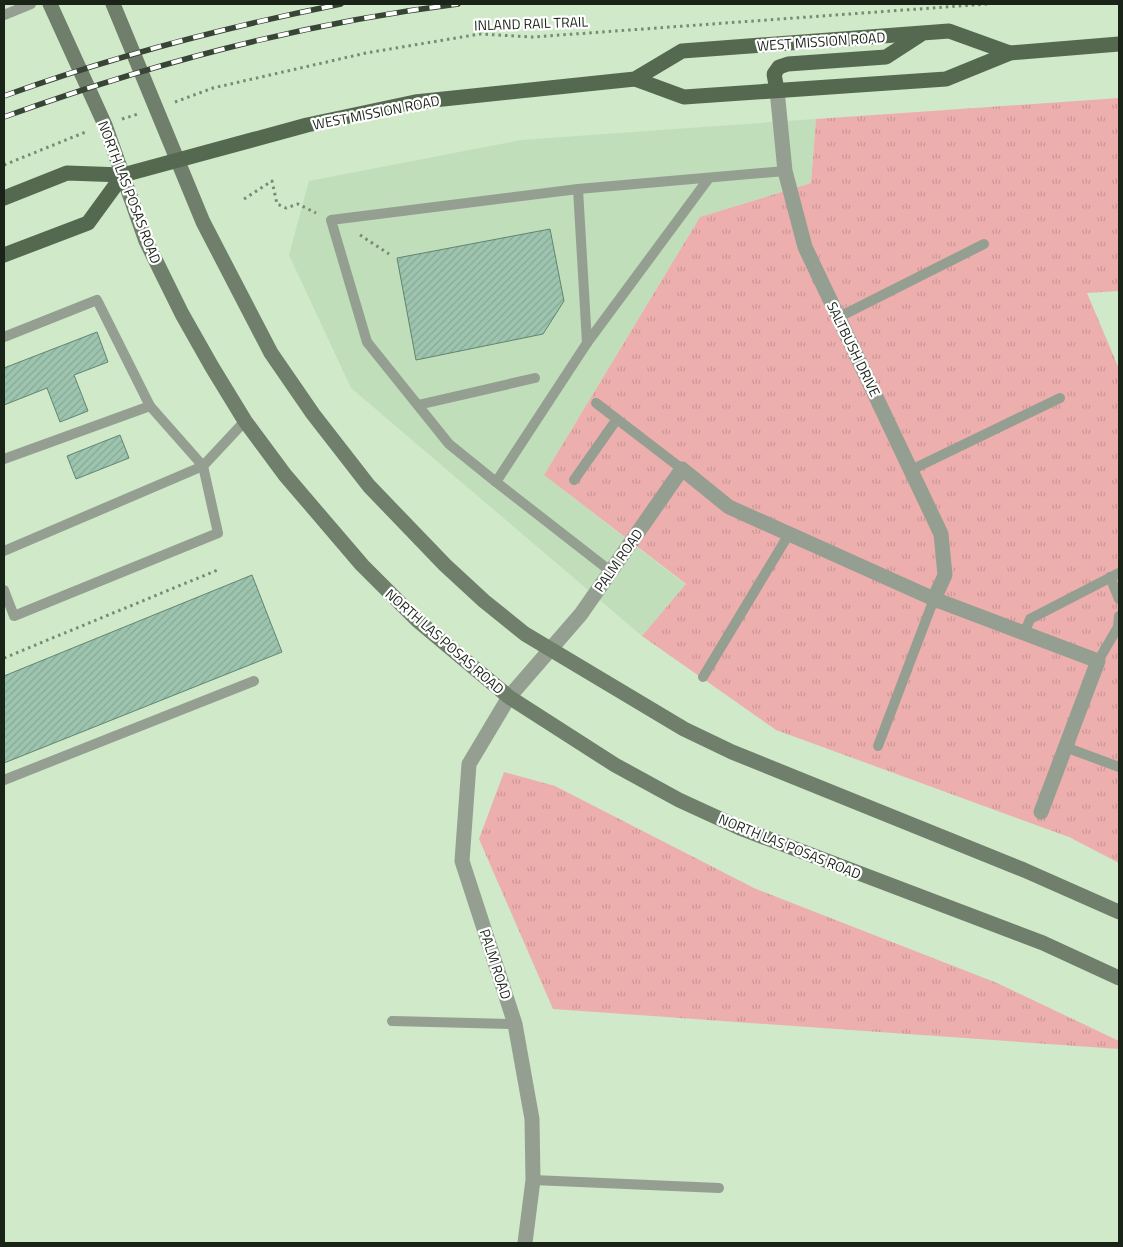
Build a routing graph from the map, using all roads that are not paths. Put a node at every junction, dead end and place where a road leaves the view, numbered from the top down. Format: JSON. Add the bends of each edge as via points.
{"nodes":[{"id":1,"x":31,"y":4,"type":"edge"},
{"id":2,"x":50,"y":4,"type":"edge"},
{"id":3,"x":113,"y":4,"type":"edge"},
{"id":4,"x":4,"y":15,"type":"edge"},
{"id":5,"x":922,"y":33,"type":"junction"},
{"id":6,"x":1119,"y":44,"type":"edge"},
{"id":7,"x":1010,"y":53,"type":"junction"},
{"id":8,"x":635,"y":79,"type":"junction"},
{"id":9,"x":777,"y":90,"type":"junction"},
{"id":10,"x":178,"y":160,"type":"junction"},
{"id":11,"x":785,"y":171,"type":"junction"},
{"id":12,"x":123,"y":175,"type":"junction"},
{"id":13,"x":708,"y":178,"type":"junction"},
{"id":14,"x":578,"y":189,"type":"junction"},
{"id":15,"x":4,"y":198,"type":"edge"},
{"id":16,"x":984,"y":244,"type":"dead end"},
{"id":17,"x":4,"y":255,"type":"edge"},
{"id":18,"x":839,"y":317,"type":"junction"},
{"id":19,"x":4,"y":337,"type":"edge"},
{"id":20,"x":587,"y":343,"type":"junction"},
{"id":21,"x":535,"y":378,"type":"dead end"},
{"id":22,"x":1060,"y":398,"type":"dead end"},
{"id":23,"x":596,"y":403,"type":"dead end"},
{"id":24,"x":418,"y":405,"type":"junction"},
{"id":25,"x":150,"y":406,"type":"junction"},
{"id":26,"x":617,"y":419,"type":"junction"},
{"id":27,"x":245,"y":421,"type":"junction"},
{"id":28,"x":4,"y":459,"type":"edge"},
{"id":29,"x":203,"y":466,"type":"junction"},
{"id":30,"x":682,"y":469,"type":"junction"},
{"id":31,"x":911,"y":470,"type":"junction"},
{"id":32,"x":574,"y":480,"type":"dead end"},
{"id":33,"x":496,"y":482,"type":"junction"},
{"id":34,"x":789,"y":534,"type":"junction"},
{"id":35,"x":4,"y":551,"type":"edge"},
{"id":36,"x":609,"y":570,"type":"junction"},
{"id":37,"x":1115,"y":575,"type":"edge"},
{"id":38,"x":4,"y":590,"type":"edge"},
{"id":39,"x":934,"y":599,"type":"junction"},
{"id":40,"x":1119,"y":600,"type":"edge"},
{"id":41,"x":1119,"y":616,"type":"edge"},
{"id":42,"x":1024,"y":634,"type":"junction"},
{"id":43,"x":550,"y":648,"type":"junction"},
{"id":44,"x":1098,"y":661,"type":"junction"},
{"id":45,"x":703,"y":677,"type":"dead end"},
{"id":46,"x":254,"y":682,"type":"dead end"},
{"id":47,"x":509,"y":697,"type":"junction"},
{"id":48,"x":878,"y":746,"type":"dead end"},
{"id":49,"x":1065,"y":746,"type":"junction"},
{"id":50,"x":1119,"y":767,"type":"edge"},
{"id":51,"x":4,"y":780,"type":"edge"},
{"id":52,"x":1041,"y":812,"type":"dead end"},
{"id":53,"x":1119,"y":912,"type":"edge"},
{"id":54,"x":1119,"y":978,"type":"edge"},
{"id":55,"x":392,"y":1021,"type":"dead end"},
{"id":56,"x":515,"y":1024,"type":"junction"},
{"id":57,"x":533,"y":1180,"type":"junction"},
{"id":58,"x":719,"y":1188,"type":"dead end"},
{"id":59,"x":526,"y":1243,"type":"edge"}],
"edges":[{"from":1,"to":4,"type":"lane"},
{"from":2,"to":12,"type":"main road","name":"NORTH LAS POSAS ROAD"},
{"from":3,"to":10,"type":"main road"},
{"from":5,"to":7,"type":"main road","name":"WEST MISSION ROAD","via":[[948,31]]},
{"from":5,"to":8,"type":"main road","name":"WEST MISSION ROAD","via":[[682,51]]},
{"from":5,"to":9,"type":"main road","via":[[886,57],[788,64],[778,68],[774,74]]},
{"from":6,"to":7,"type":"main road","name":"WEST MISSION ROAD"},
{"from":7,"to":9,"type":"main road","name":"WEST MISSION ROAD","via":[[946,79]]},
{"from":8,"to":9,"type":"main road","name":"WEST MISSION ROAD","via":[[684,98]]},
{"from":8,"to":10,"type":"main road","name":"WEST MISSION ROAD","via":[[416,102],[307,125]]},
{"from":9,"to":11,"type":"street","name":"SALTBUSH DRIVE"},
{"from":10,"to":12,"type":"main road","name":"WEST MISSION ROAD"},
{"from":10,"to":43,"type":"main road","via":[[203,222],[244,305],[271,353],[337,446],[445,565],[512,623]]},
{"from":11,"to":13,"type":"lane"},
{"from":11,"to":18,"type":"street","name":"SALTBUSH DRIVE","via":[[805,247]]},
{"from":12,"to":15,"type":"main road","name":"WEST MISSION ROAD","via":[[66,173]]},
{"from":12,"to":17,"type":"main road","via":[[88,223]]},
{"from":12,"to":27,"type":"main road","name":"NORTH LAS POSAS ROAD","via":[[146,241],[182,314]]},
{"from":13,"to":14,"type":"lane"},
{"from":13,"to":20,"type":"lane"},
{"from":14,"to":20,"type":"lane"},
{"from":14,"to":24,"type":"lane","via":[[331,220],[367,342]]},
{"from":16,"to":18,"type":"lane"},
{"from":18,"to":31,"type":"street","name":"SALTBUSH DRIVE"},
{"from":19,"to":25,"type":"lane","via":[[97,300]]},
{"from":20,"to":33,"type":"lane"},
{"from":21,"to":24,"type":"lane"},
{"from":22,"to":31,"type":"lane"},
{"from":23,"to":26,"type":"lane"},
{"from":24,"to":33,"type":"lane","via":[[449,444]]},
{"from":25,"to":28,"type":"lane"},
{"from":25,"to":29,"type":"lane"},
{"from":26,"to":30,"type":"lane"},
{"from":26,"to":32,"type":"lane"},
{"from":27,"to":29,"type":"lane"},
{"from":27,"to":47,"type":"main road","name":"NORTH LAS POSAS ROAD","via":[[297,490],[370,574],[417,620]]},
{"from":29,"to":35,"type":"lane"},
{"from":29,"to":38,"type":"lane","via":[[218,533],[14,616]]},
{"from":30,"to":34,"type":"street","via":[[729,507]]},
{"from":30,"to":36,"type":"street","name":"PALM ROAD"},
{"from":31,"to":39,"type":"street","name":"SALTBUSH DRIVE","via":[[941,534],[945,575]]},
{"from":33,"to":36,"type":"lane"},
{"from":34,"to":39,"type":"street"},
{"from":34,"to":45,"type":"lane"},
{"from":36,"to":43,"type":"street","name":"PALM ROAD","via":[[581,614]]},
{"from":37,"to":40,"type":"lane"},
{"from":37,"to":42,"type":"lane","via":[[1030,618]]},
{"from":39,"to":42,"type":"street"},
{"from":39,"to":48,"type":"lane"},
{"from":41,"to":44,"type":"lane","via":[[1118,627]]},
{"from":42,"to":44,"type":"street"},
{"from":43,"to":47,"type":"street","name":"PALM ROAD"},
{"from":43,"to":53,"type":"main road","via":[[684,729],[732,752]]},
{"from":44,"to":49,"type":"street"},
{"from":46,"to":51,"type":"lane"},
{"from":47,"to":54,"type":"main road","name":"NORTH LAS POSAS ROAD","via":[[615,766],[722,820],[1042,943]]},
{"from":47,"to":56,"type":"street","name":"PALM ROAD","via":[[469,764],[462,861]]},
{"from":49,"to":50,"type":"lane"},
{"from":49,"to":52,"type":"street"},
{"from":55,"to":56,"type":"lane"},
{"from":56,"to":57,"type":"street","name":"PALM ROAD","via":[[532,1119]]},
{"from":57,"to":58,"type":"lane"},
{"from":57,"to":59,"type":"street","name":"PALM ROAD"}]}
